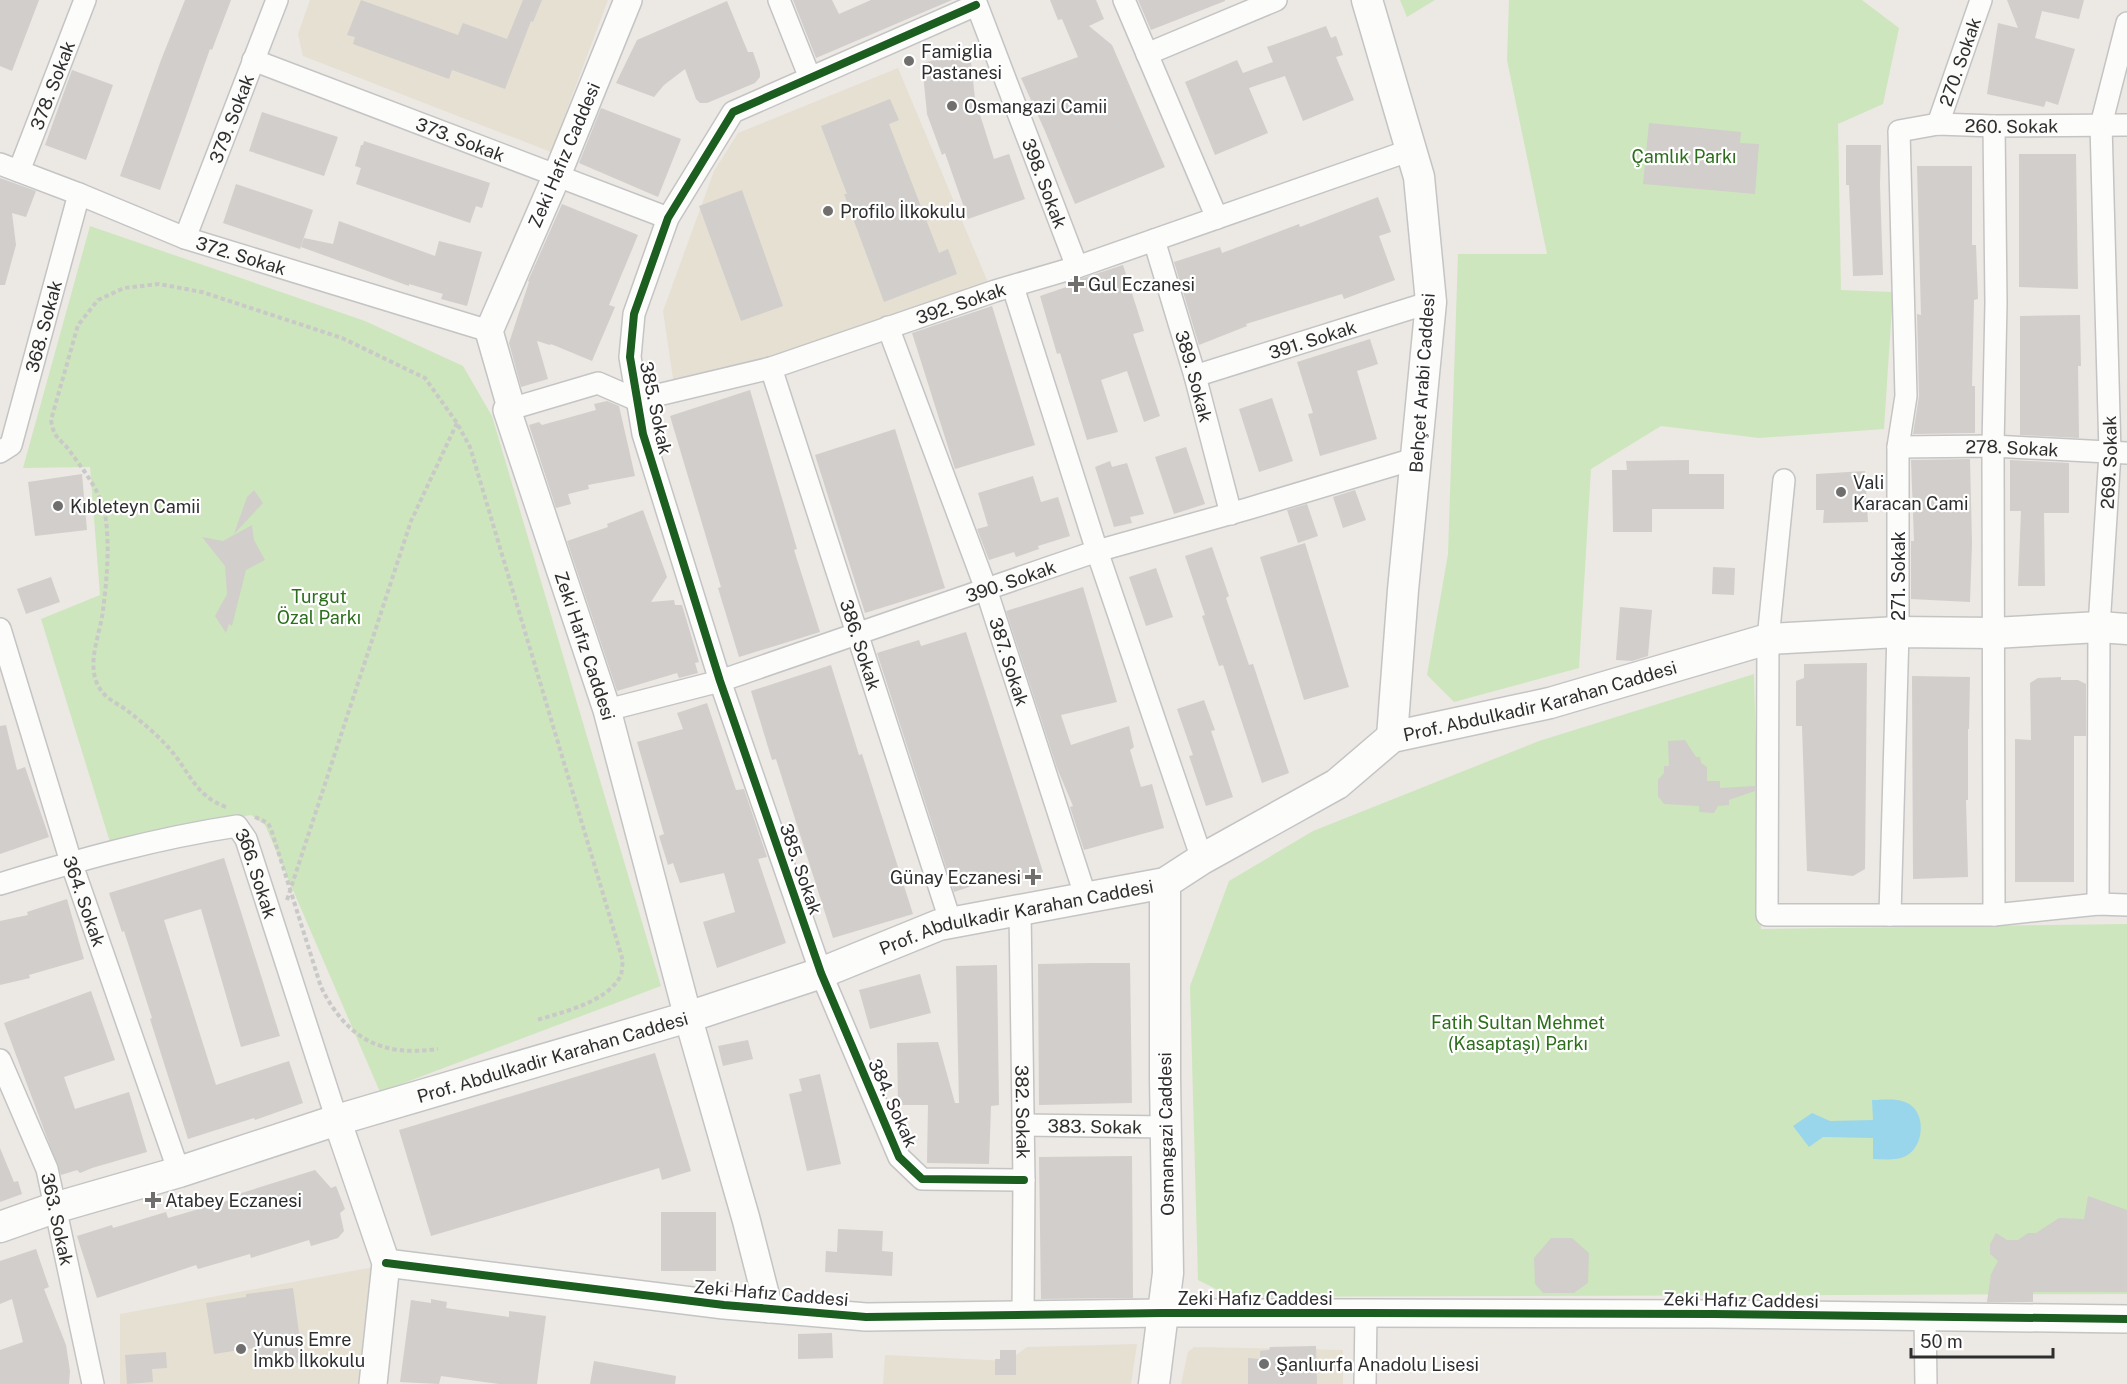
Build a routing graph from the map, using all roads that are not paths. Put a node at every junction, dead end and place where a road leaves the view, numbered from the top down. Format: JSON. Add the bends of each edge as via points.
{"nodes":[{"id":1,"x":85,"y":0,"type":"edge"},
{"id":2,"x":277,"y":0,"type":"edge"},
{"id":3,"x":628,"y":0,"type":"edge"},
{"id":4,"x":778,"y":0,"type":"edge"},
{"id":5,"x":1124,"y":0,"type":"edge"},
{"id":6,"x":1276,"y":0,"type":"edge"},
{"id":7,"x":1367,"y":0,"type":"edge"},
{"id":8,"x":1981,"y":0,"type":"edge"},
{"id":9,"x":976,"y":3,"type":"edge"},
{"id":10,"x":2127,"y":22,"type":"edge"},
{"id":11,"x":1147,"y":54,"type":"junction"},
{"id":12,"x":253,"y":60,"type":"junction"},
{"id":13,"x":810,"y":78,"type":"junction"},
{"id":14,"x":1938,"y":124,"type":"junction"},
{"id":15,"x":2101,"y":125,"type":"junction"},
{"id":16,"x":2127,"y":125,"type":"edge"},
{"id":17,"x":1994,"y":126,"type":"junction"},
{"id":18,"x":1899,"y":131,"type":"joint"},
{"id":19,"x":1411,"y":150,"type":"junction"},
{"id":20,"x":9,"y":168,"type":"edge"},
{"id":21,"x":557,"y":175,"type":"junction"},
{"id":22,"x":79,"y":194,"type":"junction"},
{"id":23,"x":668,"y":218,"type":"junction"},
{"id":24,"x":1217,"y":218,"type":"junction"},
{"id":25,"x":185,"y":238,"type":"junction"},
{"id":26,"x":1154,"y":240,"type":"junction"},
{"id":27,"x":1077,"y":267,"type":"junction"},
{"id":28,"x":1013,"y":287,"type":"junction"},
{"id":29,"x":1431,"y":302,"type":"junction"},
{"id":30,"x":888,"y":327,"type":"junction"},
{"id":31,"x":489,"y":331,"type":"junction"},
{"id":32,"x":771,"y":368,"type":"junction"},
{"id":33,"x":1195,"y":376,"type":"junction"},
{"id":34,"x":637,"y":400,"type":"junction"},
{"id":35,"x":507,"y":410,"type":"junction"},
{"id":36,"x":1993,"y":446,"type":"junction"},
{"id":37,"x":1898,"y":447,"type":"junction"},
{"id":38,"x":0,"y":452,"type":"edge"},
{"id":39,"x":2118,"y":453,"type":"edge"},
{"id":40,"x":1417,"y":458,"type":"junction"},
{"id":41,"x":1784,"y":480,"type":"dead end"},
{"id":42,"x":1231,"y":514,"type":"junction"},
{"id":43,"x":1097,"y":551,"type":"junction"},
{"id":44,"x":986,"y":589,"type":"junction"},
{"id":45,"x":2113,"y":628,"type":"edge"},
{"id":46,"x":0,"y":629,"type":"edge"},
{"id":47,"x":1898,"y":632,"type":"junction"},
{"id":48,"x":1994,"y":633,"type":"junction"},
{"id":49,"x":858,"y":634,"type":"junction"},
{"id":50,"x":1768,"y":639,"type":"junction"},
{"id":51,"x":720,"y":681,"type":"junction"},
{"id":52,"x":607,"y":710,"type":"junction"},
{"id":53,"x":1392,"y":737,"type":"junction"},
{"id":54,"x":1202,"y":859,"type":"junction"},
{"id":55,"x":70,"y":862,"type":"junction"},
{"id":56,"x":1165,"y":883,"type":"junction"},
{"id":57,"x":0,"y":884,"type":"edge"},
{"id":58,"x":1086,"y":898,"type":"junction"},
{"id":59,"x":2098,"y":904,"type":"junction"},
{"id":60,"x":2127,"y":904,"type":"edge"},
{"id":61,"x":1020,"y":910,"type":"junction"},
{"id":62,"x":1890,"y":915,"type":"junction"},
{"id":63,"x":1994,"y":915,"type":"junction"},
{"id":64,"x":951,"y":923,"type":"junction"},
{"id":65,"x":821,"y":973,"type":"junction"},
{"id":66,"x":688,"y":1017,"type":"junction"},
{"id":67,"x":0,"y":1060,"type":"edge"},
{"id":68,"x":338,"y":1120,"type":"junction"},
{"id":69,"x":1023,"y":1125,"type":"junction"},
{"id":70,"x":1166,"y":1127,"type":"junction"},
{"id":71,"x":179,"y":1172,"type":"junction"},
{"id":72,"x":1023,"y":1180,"type":"junction"},
{"id":73,"x":54,"y":1208,"type":"junction"},
{"id":74,"x":0,"y":1227,"type":"edge"},
{"id":75,"x":386,"y":1263,"type":"junction"},
{"id":76,"x":769,"y":1309,"type":"junction"},
{"id":77,"x":1163,"y":1313,"type":"junction"},
{"id":78,"x":1366,"y":1313,"type":"junction"},
{"id":79,"x":1023,"y":1315,"type":"junction"},
{"id":80,"x":1925,"y":1317,"type":"junction"},
{"id":81,"x":2127,"y":1319,"type":"edge"},
{"id":82,"x":93,"y":1384,"type":"edge"},
{"id":83,"x":372,"y":1384,"type":"edge"},
{"id":84,"x":1154,"y":1384,"type":"edge"},
{"id":85,"x":1365,"y":1384,"type":"edge"},
{"id":86,"x":1926,"y":1384,"type":"edge"}],
"edges":[{"from":1,"to":20,"type":"street","name":"378. Sokak"},
{"from":2,"to":12,"type":"street","name":"379. Sokak"},
{"from":3,"to":21,"type":"street","name":"Zeki Hafız Caddesi"},
{"from":4,"to":13,"type":"street"},
{"from":5,"to":11,"type":"street"},
{"from":6,"to":11,"type":"street"},
{"from":7,"to":19,"type":"main road","name":"Behçet Arabi Caddesi"},
{"from":8,"to":14,"type":"street","name":"270. Sokak"},
{"from":9,"to":13,"type":"street","name":"385. Sokak"},
{"from":9,"to":27,"type":"street","name":"398. Sokak"},
{"from":10,"to":15,"type":"street","name":"269. Sokak"},
{"from":11,"to":24,"type":"street"},
{"from":12,"to":21,"type":"street","name":"373. Sokak"},
{"from":12,"to":25,"type":"street","name":"379. Sokak"},
{"from":13,"to":23,"type":"street","name":"385. Sokak","via":[[733,112]]},
{"from":14,"to":17,"type":"street","name":"260. Sokak"},
{"from":14,"to":18,"type":"street","name":"260. Sokak"},
{"from":15,"to":16,"type":"street","name":"260. Sokak"},
{"from":15,"to":17,"type":"street","name":"260. Sokak"},
{"from":15,"to":39,"type":"street","name":"269. Sokak"},
{"from":17,"to":36,"type":"street"},
{"from":18,"to":37,"type":"street","name":"271. Sokak","via":[[1906,396]]},
{"from":19,"to":24,"type":"street","name":"392. Sokak"},
{"from":19,"to":29,"type":"main road","name":"Behçet Arabi Caddesi","via":[[1419,177]]},
{"from":20,"to":22,"type":"street","name":"372. Sokak"},
{"from":21,"to":23,"type":"street","name":"373. Sokak"},
{"from":21,"to":31,"type":"street","name":"Zeki Hafız Caddesi"},
{"from":22,"to":25,"type":"street","name":"372. Sokak"},
{"from":22,"to":38,"type":"street","name":"368. Sokak","via":[[11,445]]},
{"from":23,"to":34,"type":"street","name":"385. Sokak","via":[[634,315],[630,357]]},
{"from":24,"to":26,"type":"street","name":"392. Sokak"},
{"from":25,"to":31,"type":"street","name":"372. Sokak"},
{"from":26,"to":27,"type":"street","name":"392. Sokak"},
{"from":26,"to":33,"type":"street","name":"389. Sokak"},
{"from":27,"to":28,"type":"street","name":"392. Sokak"},
{"from":28,"to":30,"type":"street","name":"392. Sokak"},
{"from":28,"to":43,"type":"street"},
{"from":29,"to":33,"type":"street","name":"391. Sokak"},
{"from":29,"to":40,"type":"main road","name":"Behçet Arabi Caddesi"},
{"from":30,"to":32,"type":"street","name":"392. Sokak"},
{"from":30,"to":44,"type":"street","name":"387. Sokak"},
{"from":31,"to":35,"type":"street","name":"Zeki Hafız Caddesi","via":[[510,404]]},
{"from":32,"to":34,"type":"street","name":"392. Sokak"},
{"from":32,"to":49,"type":"street","name":"386. Sokak"},
{"from":33,"to":42,"type":"street","name":"389. Sokak"},
{"from":34,"to":35,"type":"street","via":[[598,383]]},
{"from":34,"to":51,"type":"street","name":"385. Sokak","via":[[643,434]]},
{"from":35,"to":52,"type":"street","name":"Zeki Hafız Caddesi"},
{"from":36,"to":37,"type":"street","name":"278. Sokak"},
{"from":36,"to":39,"type":"street","name":"278. Sokak"},
{"from":36,"to":48,"type":"street"},
{"from":37,"to":47,"type":"street","name":"271. Sokak"},
{"from":39,"to":45,"type":"street","name":"269. Sokak"},
{"from":40,"to":42,"type":"street","name":"390. Sokak"},
{"from":40,"to":53,"type":"main road","name":"Behçet Arabi Caddesi"},
{"from":41,"to":50,"type":"street"},
{"from":42,"to":43,"type":"street","name":"390. Sokak"},
{"from":43,"to":44,"type":"street","name":"390. Sokak"},
{"from":43,"to":54,"type":"street"},
{"from":44,"to":49,"type":"street","name":"390. Sokak"},
{"from":44,"to":58,"type":"street","name":"387. Sokak"},
{"from":45,"to":48,"type":"main road","name":"Prof. Abdulkadir Karahan Caddesi"},
{"from":45,"to":59,"type":"street","name":"269. Sokak"},
{"from":46,"to":55,"type":"street","name":"364. Sokak"},
{"from":47,"to":48,"type":"main road","name":"Prof. Abdulkadir Karahan Caddesi"},
{"from":47,"to":50,"type":"main road","name":"Prof. Abdulkadir Karahan Caddesi"},
{"from":47,"to":62,"type":"street","name":"271. Sokak"},
{"from":48,"to":63,"type":"street"},
{"from":49,"to":51,"type":"street","name":"390. Sokak"},
{"from":49,"to":64,"type":"street","name":"386. Sokak"},
{"from":50,"to":53,"type":"main road","name":"Prof. Abdulkadir Karahan Caddesi","via":[[1550,703]]},
{"from":50,"to":62,"type":"street","via":[[1767,915]]},
{"from":51,"to":52,"type":"street","name":"390. Sokak"},
{"from":51,"to":65,"type":"street","name":"385. Sokak"},
{"from":52,"to":66,"type":"street","name":"Zeki Hafız Caddesi"},
{"from":53,"to":54,"type":"main road","name":"Prof. Abdulkadir Karahan Caddesi","via":[[1337,784]]},
{"from":54,"to":56,"type":"main road","name":"Prof. Abdulkadir Karahan Caddesi"},
{"from":55,"to":57,"type":"street","name":"366. Sokak"},
{"from":55,"to":68,"type":"street","name":"366. Sokak","via":[[237,826],[246,839]]},
{"from":55,"to":71,"type":"street","name":"364. Sokak"},
{"from":56,"to":58,"type":"main road","name":"Prof. Abdulkadir Karahan Caddesi"},
{"from":56,"to":70,"type":"main road","name":"Osmangazi Caddesi"},
{"from":58,"to":61,"type":"main road","name":"Prof. Abdulkadir Karahan Caddesi"},
{"from":59,"to":60,"type":"street"},
{"from":59,"to":63,"type":"street"},
{"from":61,"to":64,"type":"main road","name":"Prof. Abdulkadir Karahan Caddesi"},
{"from":61,"to":69,"type":"street","name":"382. Sokak"},
{"from":62,"to":63,"type":"street"},
{"from":64,"to":65,"type":"main road","name":"Prof. Abdulkadir Karahan Caddesi"},
{"from":65,"to":66,"type":"main road","name":"Prof. Abdulkadir Karahan Caddesi"},
{"from":65,"to":72,"type":"street","name":"384. Sokak","via":[[899,1157],[922,1179]]},
{"from":66,"to":68,"type":"main road","name":"Prof. Abdulkadir Karahan Caddesi"},
{"from":66,"to":76,"type":"street","name":"Zeki Hafız Caddesi"},
{"from":67,"to":73,"type":"street","name":"363. Sokak","via":[[47,1169]]},
{"from":68,"to":71,"type":"main road","name":"Prof. Abdulkadir Karahan Caddesi"},
{"from":68,"to":75,"type":"street"},
{"from":69,"to":70,"type":"street","name":"383. Sokak"},
{"from":69,"to":72,"type":"street","name":"382. Sokak"},
{"from":70,"to":77,"type":"main road","name":"Osmangazi Caddesi","via":[[1168,1273]]},
{"from":71,"to":73,"type":"main road","name":"Prof. Abdulkadir Karahan Caddesi"},
{"from":72,"to":79,"type":"street","name":"382. Sokak"},
{"from":73,"to":74,"type":"main road","name":"Prof. Abdulkadir Karahan Caddesi"},
{"from":73,"to":82,"type":"street","name":"363. Sokak"},
{"from":75,"to":76,"type":"street","name":"Zeki Hafız Caddesi"},
{"from":75,"to":83,"type":"street"},
{"from":76,"to":79,"type":"street","name":"Zeki Hafız Caddesi","via":[[866,1317]]},
{"from":77,"to":78,"type":"street","name":"Zeki Hafız Caddesi"},
{"from":77,"to":79,"type":"street","name":"Zeki Hafız Caddesi"},
{"from":77,"to":84,"type":"main road","name":"Osmangazi Caddesi"},
{"from":78,"to":80,"type":"street","name":"Zeki Hafız Caddesi"},
{"from":78,"to":85,"type":"street"},
{"from":80,"to":81,"type":"street","name":"Zeki Hafız Caddesi"},
{"from":80,"to":86,"type":"street"}]}
